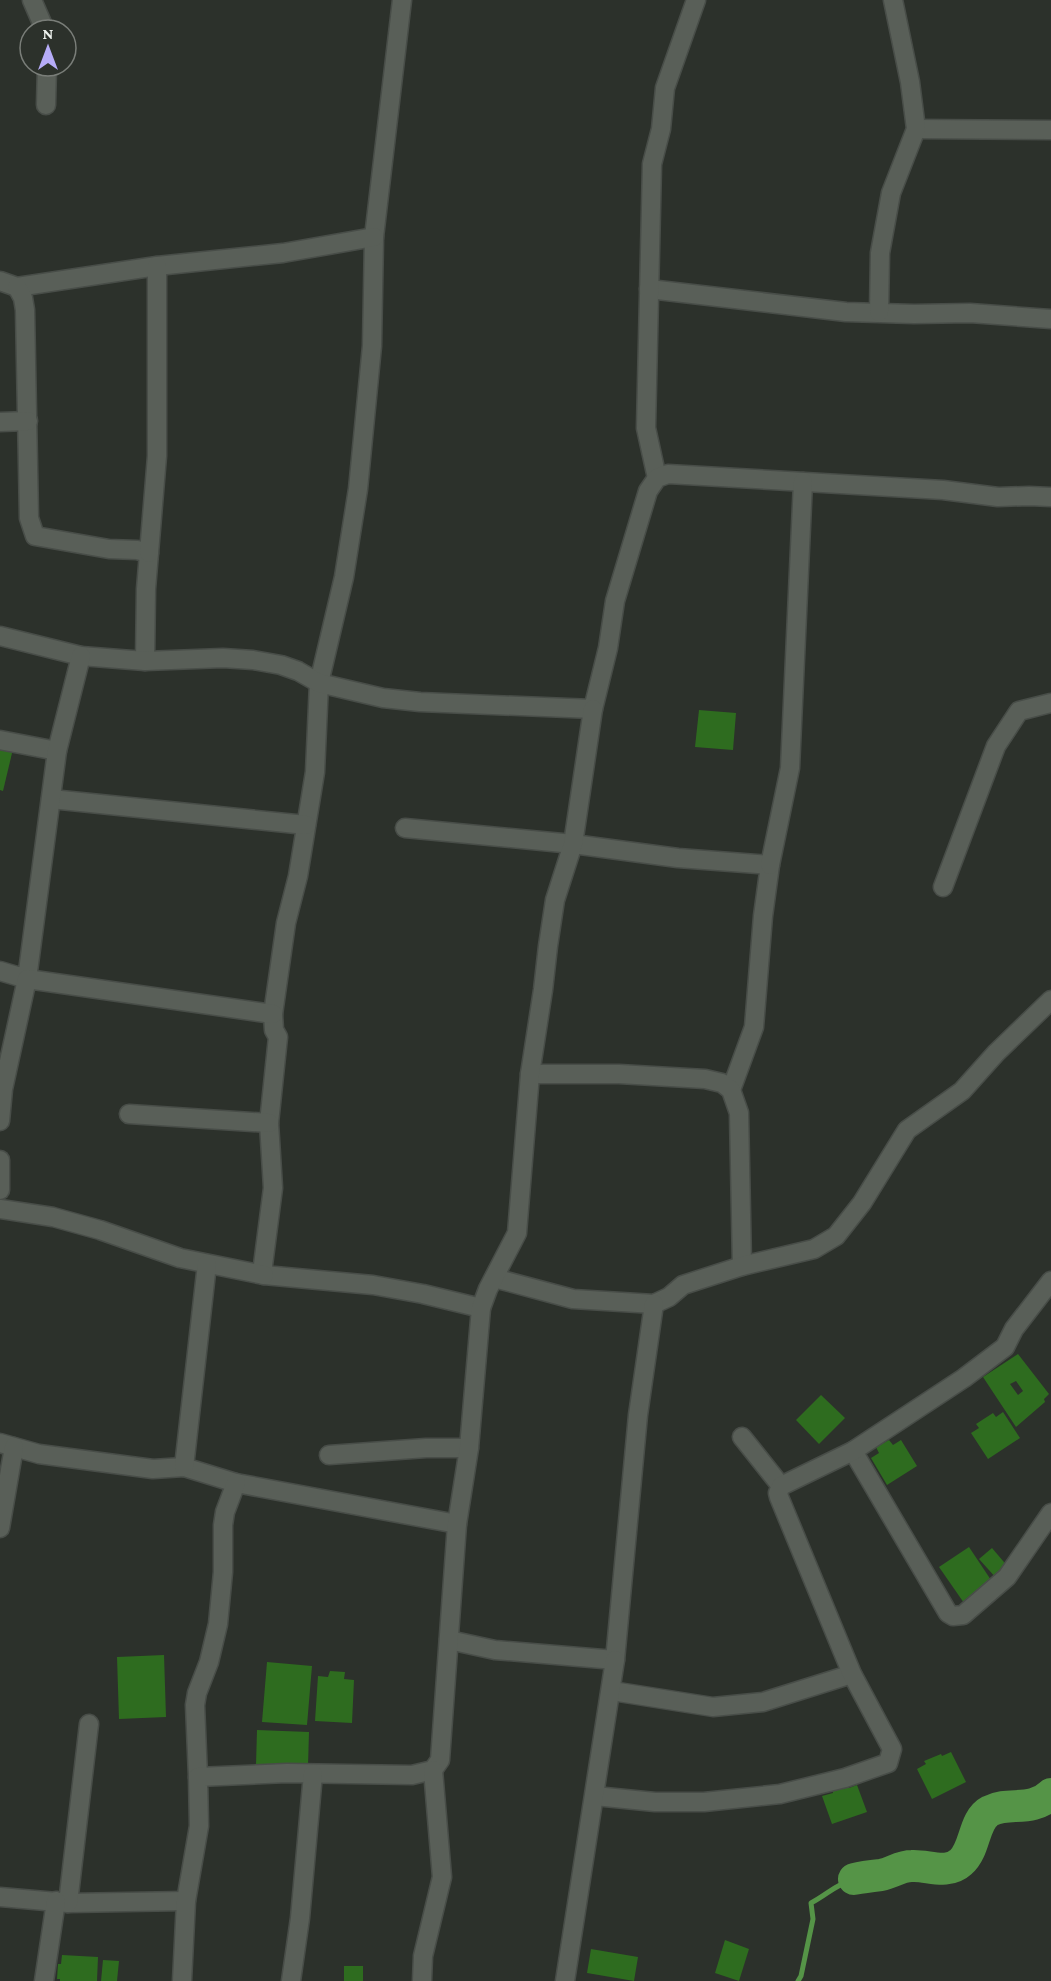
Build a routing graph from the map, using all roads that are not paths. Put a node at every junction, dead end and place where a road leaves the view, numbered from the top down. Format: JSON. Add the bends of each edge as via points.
{"nodes":[{"id":1,"x":32,"y":0,"type":"edge"},
{"id":2,"x":402,"y":0,"type":"edge"},
{"id":3,"x":696,"y":0,"type":"edge"},
{"id":4,"x":893,"y":0,"type":"edge"},
{"id":5,"x":40,"y":18,"type":"edge"},
{"id":6,"x":47,"y":78,"type":"edge"},
{"id":7,"x":46,"y":105,"type":"dead end"},
{"id":8,"x":916,"y":129,"type":"junction"},
{"id":9,"x":1051,"y":130,"type":"edge"},
{"id":10,"x":374,"y":237,"type":"junction"},
{"id":11,"x":157,"y":266,"type":"junction"},
{"id":12,"x":8,"y":284,"type":"edge"},
{"id":13,"x":649,"y":289,"type":"junction"},
{"id":14,"x":879,"y":312,"type":"junction"},
{"id":15,"x":1051,"y":319,"type":"edge"},
{"id":16,"x":28,"y":421,"type":"junction"},
{"id":17,"x":0,"y":422,"type":"edge"},
{"id":18,"x":657,"y":478,"type":"junction"},
{"id":19,"x":803,"y":482,"type":"junction"},
{"id":20,"x":1051,"y":497,"type":"edge"},
{"id":21,"x":149,"y":553,"type":"junction"},
{"id":22,"x":0,"y":636,"type":"edge"},
{"id":23,"x":81,"y":656,"type":"junction"},
{"id":24,"x":145,"y":661,"type":"junction"},
{"id":25,"x":319,"y":683,"type":"junction"},
{"id":26,"x":1051,"y":703,"type":"edge"},
{"id":27,"x":593,"y":709,"type":"junction"},
{"id":28,"x":0,"y":740,"type":"edge"},
{"id":29,"x":57,"y":751,"type":"junction"},
{"id":30,"x":51,"y":799,"type":"junction"},
{"id":31,"x":306,"y":825,"type":"junction"},
{"id":32,"x":405,"y":828,"type":"dead end"},
{"id":33,"x":573,"y":844,"type":"junction"},
{"id":34,"x":770,"y":864,"type":"junction"},
{"id":35,"x":943,"y":887,"type":"dead end"},
{"id":36,"x":0,"y":970,"type":"edge"},
{"id":37,"x":27,"y":979,"type":"junction"},
{"id":38,"x":1051,"y":1000,"type":"edge"},
{"id":39,"x":273,"y":1014,"type":"junction"},
{"id":40,"x":530,"y":1074,"type":"junction"},
{"id":41,"x":731,"y":1090,"type":"junction"},
{"id":42,"x":129,"y":1114,"type":"dead end"},
{"id":43,"x":0,"y":1121,"type":"edge"},
{"id":44,"x":269,"y":1123,"type":"junction"},
{"id":45,"x":0,"y":1160,"type":"edge"},
{"id":46,"x":0,"y":1190,"type":"edge"},
{"id":47,"x":0,"y":1209,"type":"edge"},
{"id":48,"x":207,"y":1264,"type":"junction"},
{"id":49,"x":742,"y":1266,"type":"junction"},
{"id":50,"x":264,"y":1275,"type":"junction"},
{"id":51,"x":494,"y":1278,"type":"junction"},
{"id":52,"x":1051,"y":1281,"type":"edge"},
{"id":53,"x":654,"y":1304,"type":"junction"},
{"id":54,"x":481,"y":1308,"type":"junction"},
{"id":55,"x":742,"y":1437,"type":"dead end"},
{"id":56,"x":7,"y":1445,"type":"edge"},
{"id":57,"x":469,"y":1448,"type":"junction"},
{"id":58,"x":853,"y":1450,"type":"junction"},
{"id":59,"x":329,"y":1455,"type":"dead end"},
{"id":60,"x":184,"y":1467,"type":"junction"},
{"id":61,"x":236,"y":1483,"type":"junction"},
{"id":62,"x":781,"y":1486,"type":"junction"},
{"id":63,"x":1051,"y":1512,"type":"edge"},
{"id":64,"x":457,"y":1524,"type":"junction"},
{"id":65,"x":0,"y":1528,"type":"edge"},
{"id":66,"x":449,"y":1640,"type":"junction"},
{"id":67,"x":615,"y":1660,"type":"junction"},
{"id":68,"x":852,"y":1674,"type":"junction"},
{"id":69,"x":612,"y":1691,"type":"junction"},
{"id":70,"x":89,"y":1724,"type":"dead end"},
{"id":71,"x":434,"y":1770,"type":"junction"},
{"id":72,"x":313,"y":1773,"type":"junction"},
{"id":73,"x":198,"y":1777,"type":"junction"},
{"id":74,"x":595,"y":1796,"type":"junction"},
{"id":75,"x":0,"y":1897,"type":"edge"},
{"id":76,"x":186,"y":1901,"type":"junction"},
{"id":77,"x":62,"y":1902,"type":"junction"},
{"id":78,"x":44,"y":1981,"type":"edge"},
{"id":79,"x":182,"y":1981,"type":"edge"},
{"id":80,"x":291,"y":1981,"type":"edge"},
{"id":81,"x":422,"y":1981,"type":"edge"},
{"id":82,"x":565,"y":1981,"type":"edge"}],
"edges":[{"from":1,"to":5,"type":"street"},
{"from":2,"to":10,"type":"street"},
{"from":3,"to":13,"type":"street","via":[[665,88],[652,164]]},
{"from":4,"to":8,"type":"street"},
{"from":6,"to":7,"type":"street"},
{"from":8,"to":9,"type":"street"},
{"from":8,"to":14,"type":"street","via":[[891,193],[880,253]]},
{"from":10,"to":11,"type":"street","via":[[283,253]]},
{"from":10,"to":25,"type":"street","via":[[372,346],[358,489],[344,577]]},
{"from":11,"to":12,"type":"street"},
{"from":11,"to":21,"type":"street","via":[[157,456]]},
{"from":12,"to":16,"type":"street","via":[[23,298],[25,310]]},
{"from":13,"to":14,"type":"street","via":[[846,312]]},
{"from":13,"to":18,"type":"street","via":[[646,428]]},
{"from":14,"to":15,"type":"street"},
{"from":16,"to":17,"type":"street"},
{"from":16,"to":21,"type":"street","via":[[29,518],[35,536]]},
{"from":18,"to":19,"type":"street","via":[[668,474]]},
{"from":18,"to":27,"type":"street","via":[[648,491],[615,602]]},
{"from":19,"to":20,"type":"street","via":[[998,497]]},
{"from":19,"to":34,"type":"street","via":[[790,768]]},
{"from":21,"to":24,"type":"street"},
{"from":22,"to":23,"type":"street"},
{"from":23,"to":24,"type":"street"},
{"from":23,"to":29,"type":"street"},
{"from":24,"to":25,"type":"street","via":[[253,660],[290,668]]},
{"from":25,"to":27,"type":"street","via":[[382,698],[420,702]]},
{"from":25,"to":31,"type":"street","via":[[315,772]]},
{"from":26,"to":35,"type":"street","via":[[1019,711],[996,746]]},
{"from":27,"to":33,"type":"street"},
{"from":28,"to":29,"type":"street"},
{"from":29,"to":30,"type":"street"},
{"from":30,"to":31,"type":"street"},
{"from":30,"to":37,"type":"street"},
{"from":31,"to":39,"type":"street"},
{"from":32,"to":33,"type":"street"},
{"from":33,"to":34,"type":"street","via":[[678,858]]},
{"from":33,"to":40,"type":"street","via":[[555,900]]},
{"from":34,"to":41,"type":"street","via":[[754,1027]]},
{"from":36,"to":37,"type":"street"},
{"from":37,"to":39,"type":"street"},
{"from":37,"to":43,"type":"street","via":[[3,1089]]},
{"from":38,"to":49,"type":"street","via":[[962,1091],[907,1130],[862,1203],[836,1236],[814,1249]]},
{"from":39,"to":44,"type":"street","via":[[278,1037]]},
{"from":40,"to":41,"type":"street","via":[[705,1079]]},
{"from":40,"to":51,"type":"street","via":[[516,1233]]},
{"from":41,"to":49,"type":"street","via":[[739,1113]]},
{"from":42,"to":44,"type":"street"},
{"from":44,"to":50,"type":"street","via":[[273,1188]]},
{"from":45,"to":46,"type":"street"},
{"from":47,"to":48,"type":"street","via":[[53,1217]]},
{"from":48,"to":50,"type":"street"},
{"from":48,"to":60,"type":"street"},
{"from":49,"to":53,"type":"street","via":[[682,1285]]},
{"from":50,"to":54,"type":"street","via":[[373,1285]]},
{"from":51,"to":53,"type":"street","via":[[573,1299]]},
{"from":51,"to":54,"type":"street"},
{"from":52,"to":58,"type":"street","via":[[1005,1347]]},
{"from":53,"to":67,"type":"street","via":[[638,1415]]},
{"from":54,"to":57,"type":"street"},
{"from":55,"to":62,"type":"street"},
{"from":56,"to":60,"type":"street","via":[[39,1454],[153,1469]]},
{"from":56,"to":65,"type":"street"},
{"from":57,"to":59,"type":"street"},
{"from":57,"to":64,"type":"street"},
{"from":58,"to":62,"type":"street"},
{"from":58,"to":63,"type":"street","via":[[953,1616],[963,1615],[1006,1577]]},
{"from":60,"to":61,"type":"street"},
{"from":61,"to":64,"type":"street"},
{"from":61,"to":73,"type":"street","via":[[224,1519],[218,1624],[195,1705]]},
{"from":62,"to":68,"type":"street","via":[[779,1497]]},
{"from":64,"to":66,"type":"street"},
{"from":66,"to":67,"type":"street","via":[[495,1650]]},
{"from":66,"to":71,"type":"street","via":[[440,1760]]},
{"from":67,"to":69,"type":"street"},
{"from":68,"to":69,"type":"street","via":[[763,1702],[713,1707]]},
{"from":68,"to":74,"type":"street","via":[[892,1749],[888,1762],[881,1767],[769,1796],[675,1802]]},
{"from":69,"to":74,"type":"street"},
{"from":70,"to":77,"type":"street"},
{"from":71,"to":72,"type":"street","via":[[412,1775]]},
{"from":71,"to":81,"type":"street","via":[[442,1877],[423,1956]]},
{"from":72,"to":73,"type":"street"},
{"from":72,"to":80,"type":"street"},
{"from":73,"to":76,"type":"street","via":[[200,1826]]},
{"from":74,"to":82,"type":"street"},
{"from":75,"to":77,"type":"street"},
{"from":76,"to":77,"type":"street"},
{"from":76,"to":79,"type":"street"},
{"from":77,"to":78,"type":"street"}]}
